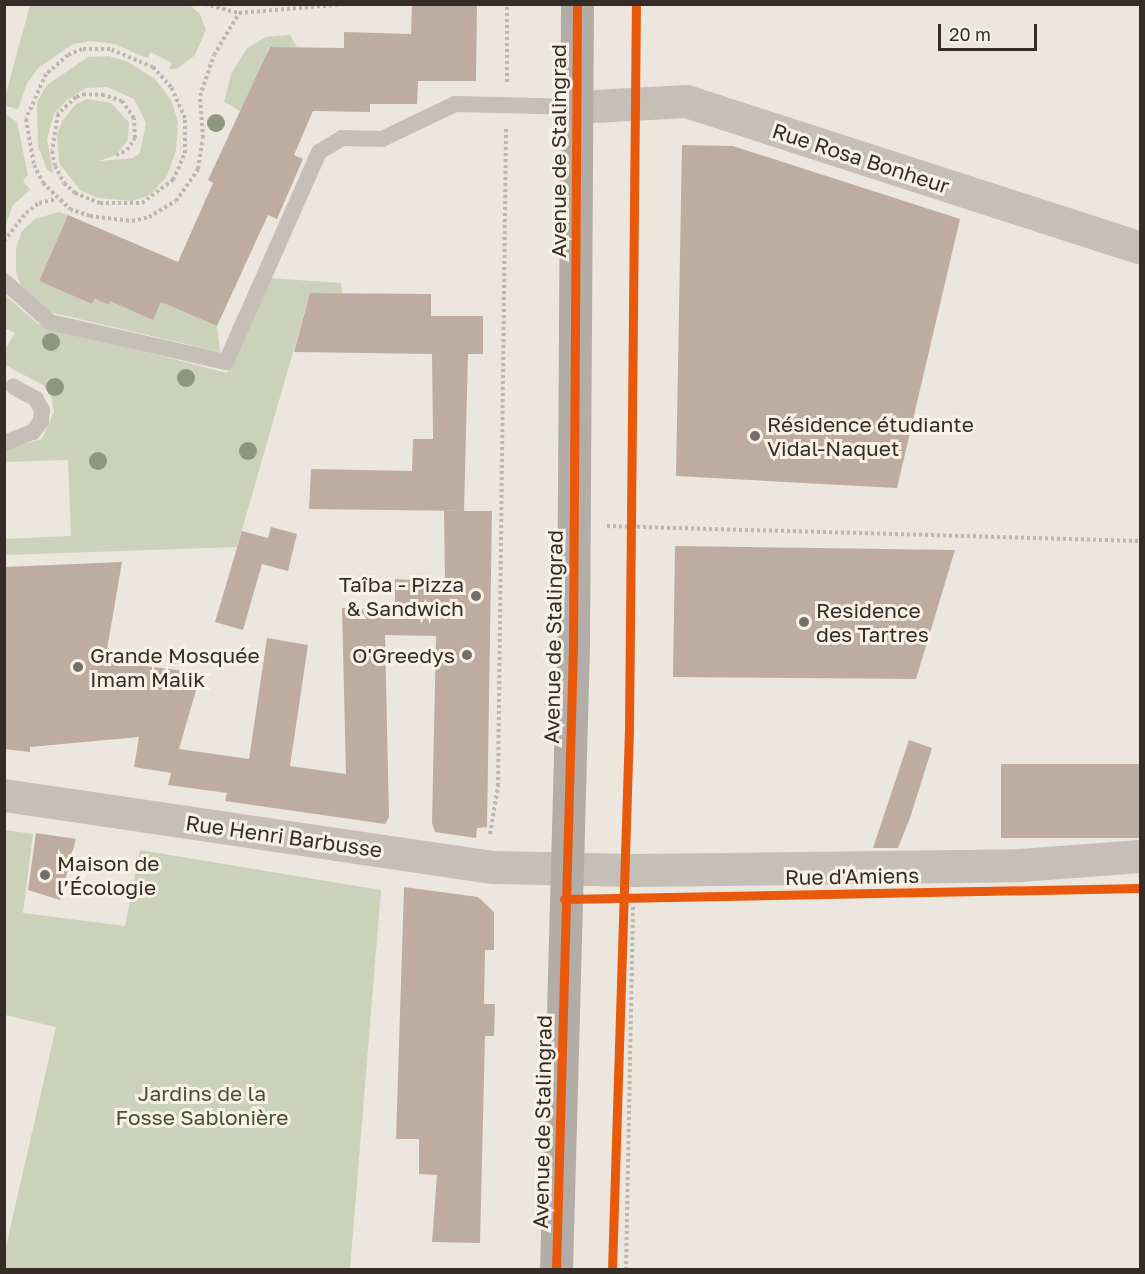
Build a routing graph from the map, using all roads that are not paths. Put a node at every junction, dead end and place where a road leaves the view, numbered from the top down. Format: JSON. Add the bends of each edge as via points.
{"nodes":[{"id":1,"x":577,"y":4,"type":"edge"},
{"id":2,"x":576,"y":107,"type":"junction"},
{"id":3,"x":1140,"y":248,"type":"edge"},
{"id":4,"x":4,"y":281,"type":"edge"},
{"id":5,"x":13,"y":386,"type":"dead end"},
{"id":6,"x":4,"y":443,"type":"edge"},
{"id":7,"x":4,"y":795,"type":"edge"},
{"id":8,"x":1140,"y":856,"type":"edge"},
{"id":9,"x":565,"y":869,"type":"junction"},
{"id":10,"x":556,"y":1269,"type":"edge"}],
"edges":[{"from":1,"to":2,"type":"main road","name":"Avenue de Stalingrad"},
{"from":2,"to":3,"type":"street","name":"Rue Rosa Bonheur","via":[[686,101]]},
{"from":2,"to":4,"type":"lane","via":[[454,104],[382,140],[342,138],[319,152],[226,362],[50,322]]},
{"from":2,"to":9,"type":"main road","name":"Avenue de Stalingrad","via":[[573,525]]},
{"from":5,"to":6,"type":"lane","via":[[36,399],[42,410],[41,421],[33,432]]},
{"from":7,"to":9,"type":"street","name":"Rue Henri Barbusse","via":[[485,866]]},
{"from":8,"to":9,"type":"street","name":"Rue d'Amiens","via":[[1020,865]]},
{"from":9,"to":10,"type":"main road","name":"Avenue de Stalingrad"}]}
